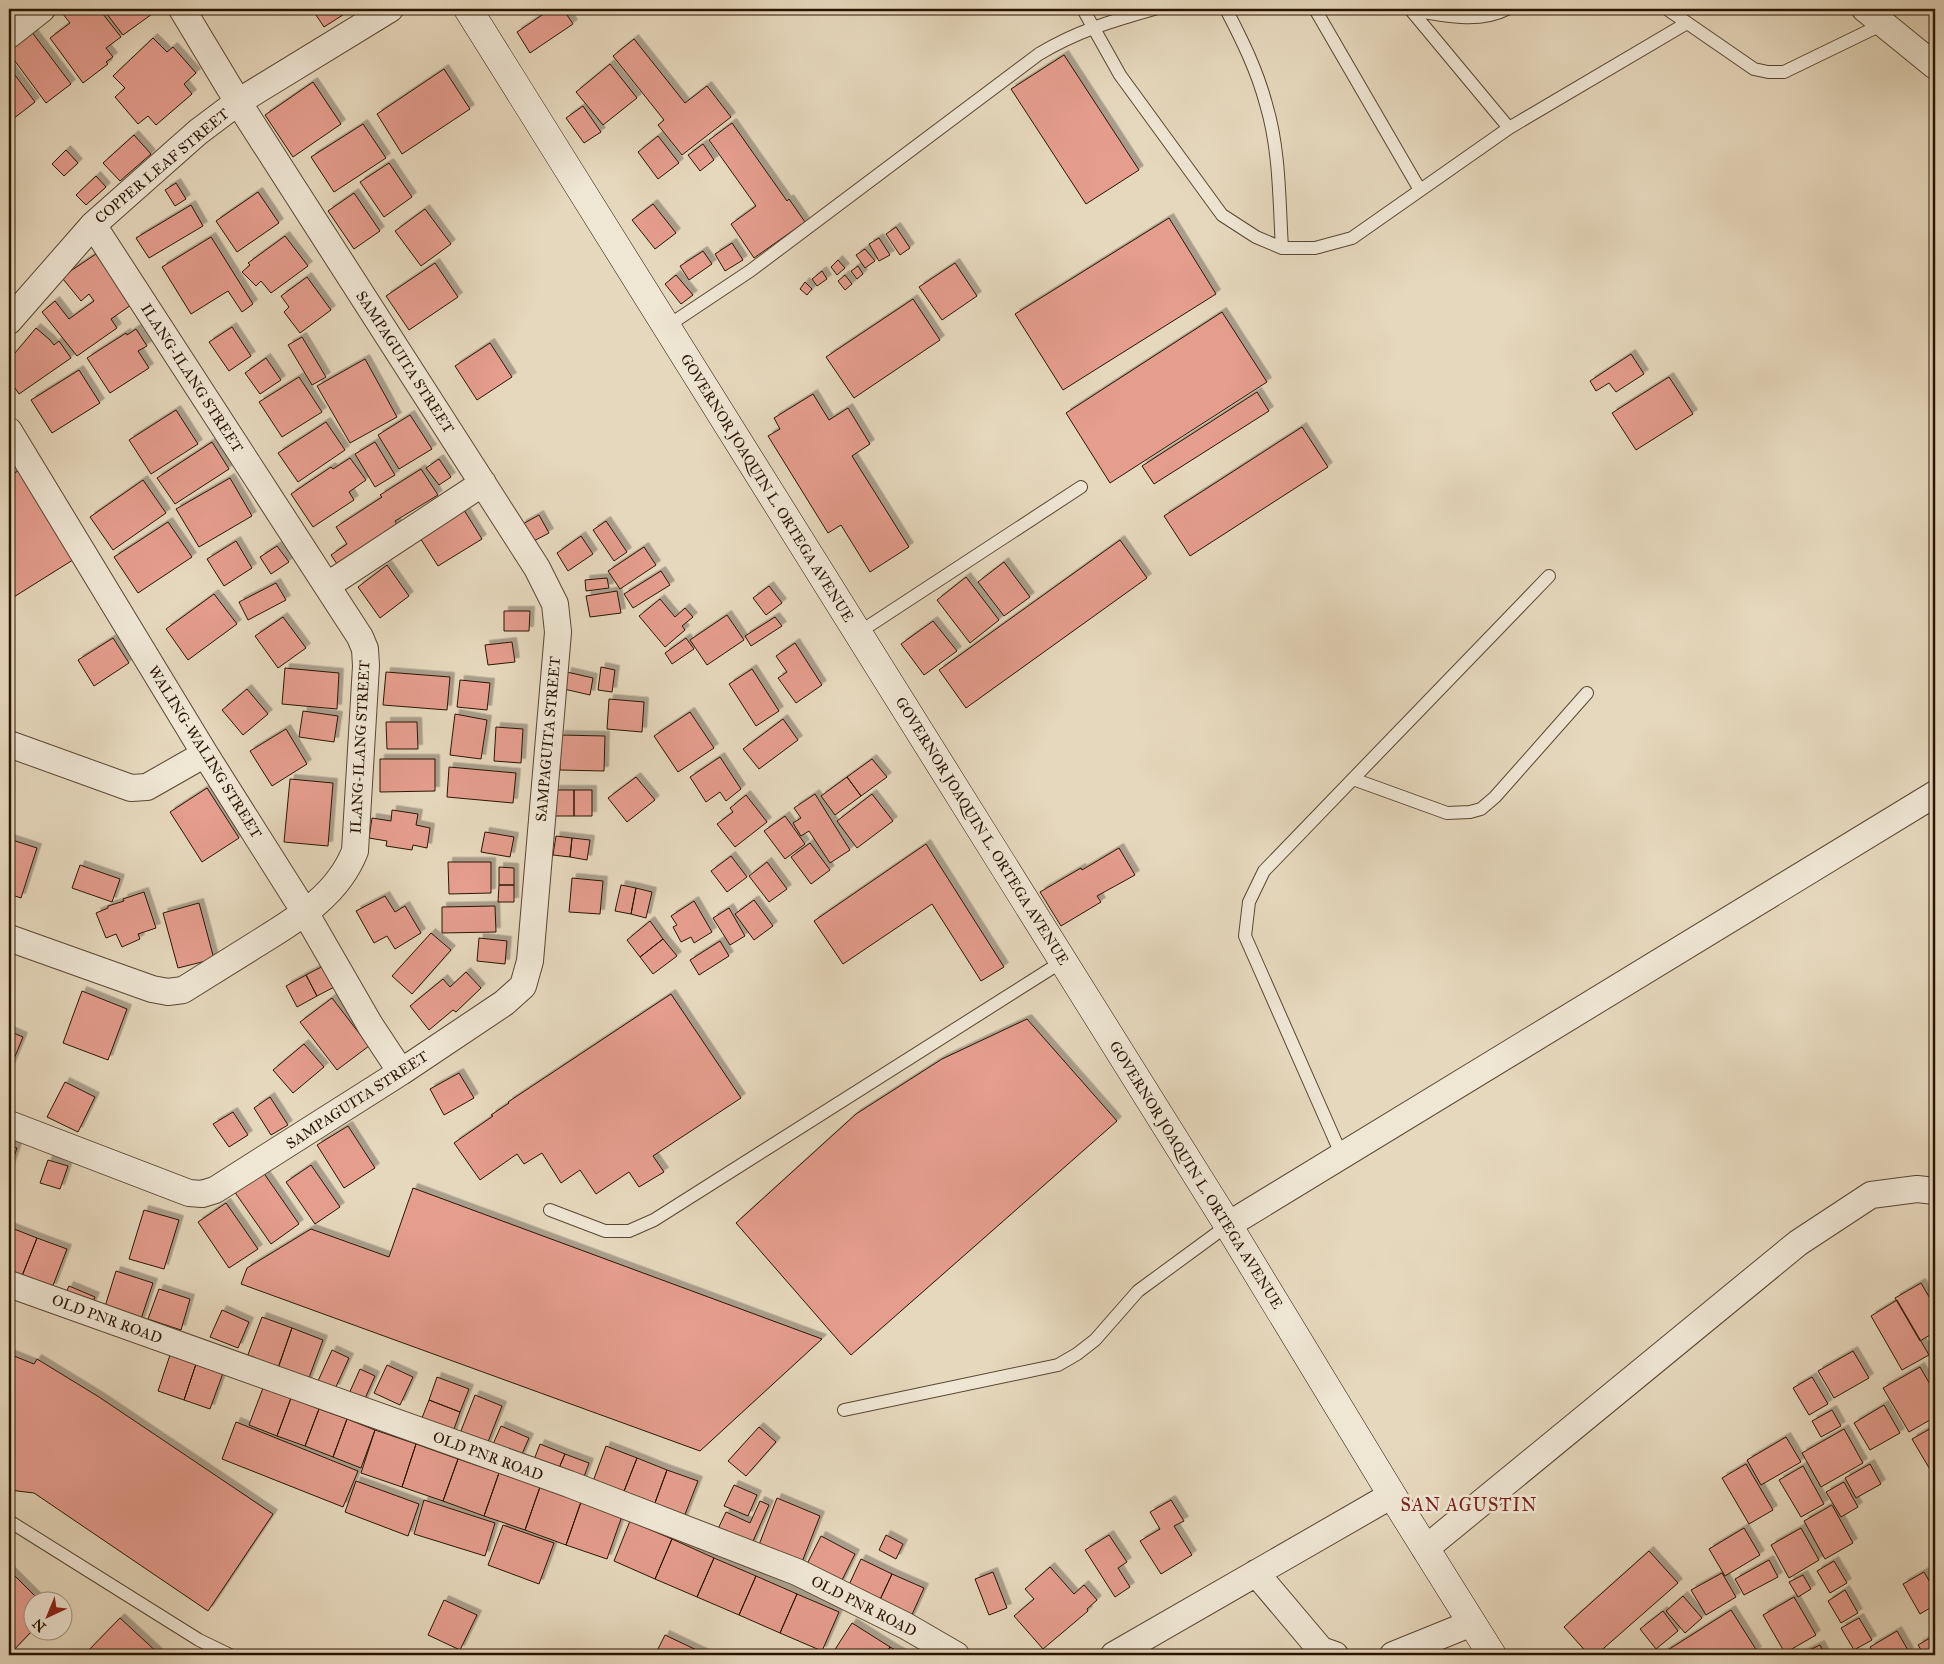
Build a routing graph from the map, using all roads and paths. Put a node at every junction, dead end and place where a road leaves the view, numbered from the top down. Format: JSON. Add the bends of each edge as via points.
{"nodes":[{"id":1,"x":42,"y":9,"type":"edge"},
{"id":2,"x":182,"y":9,"type":"edge"},
{"id":3,"x":390,"y":9,"type":"edge"},
{"id":4,"x":468,"y":9,"type":"edge"},
{"id":5,"x":1083,"y":9,"type":"edge"},
{"id":6,"x":1154,"y":9,"type":"edge"},
{"id":7,"x":1226,"y":9,"type":"edge"},
{"id":8,"x":1315,"y":9,"type":"edge"},
{"id":9,"x":1410,"y":9,"type":"edge"},
{"id":10,"x":1507,"y":9,"type":"edge"},
{"id":11,"x":1667,"y":9,"type":"edge"},
{"id":12,"x":1874,"y":16,"type":"edge"},
{"id":13,"x":1688,"y":23,"type":"junction"},
{"id":14,"x":1094,"y":27,"type":"junction"},
{"id":15,"x":9,"y":35,"type":"edge"},
{"id":16,"x":1935,"y":66,"type":"edge"},
{"id":17,"x":238,"y":102,"type":"junction"},
{"id":18,"x":1509,"y":128,"type":"junction"},
{"id":19,"x":1420,"y":190,"type":"junction"},
{"id":20,"x":92,"y":225,"type":"junction"},
{"id":21,"x":1282,"y":248,"type":"junction"},
{"id":22,"x":9,"y":321,"type":"edge"},
{"id":23,"x":666,"y":327,"type":"junction"},
{"id":24,"x":9,"y":431,"type":"edge"},
{"id":25,"x":483,"y":483,"type":"junction"},
{"id":26,"x":1081,"y":487,"type":"dead end"},
{"id":27,"x":1549,"y":576,"type":"dead end"},
{"id":28,"x":328,"y":585,"type":"junction"},
{"id":29,"x":858,"y":633,"type":"junction"},
{"id":30,"x":1588,"y":693,"type":"dead end"},
{"id":31,"x":9,"y":744,"type":"edge"},
{"id":32,"x":205,"y":754,"type":"junction"},
{"id":33,"x":1353,"y":779,"type":"junction"},
{"id":34,"x":1935,"y":794,"type":"edge"},
{"id":35,"x":306,"y":914,"type":"junction"},
{"id":36,"x":9,"y":938,"type":"edge"},
{"id":37,"x":1064,"y":961,"type":"junction"},
{"id":38,"x":401,"y":1072,"type":"junction"},
{"id":39,"x":9,"y":1124,"type":"edge"},
{"id":40,"x":1342,"y":1156,"type":"junction"},
{"id":41,"x":1935,"y":1190,"type":"edge"},
{"id":42,"x":550,"y":1210,"type":"dead end"},
{"id":43,"x":1228,"y":1225,"type":"junction"},
{"id":44,"x":9,"y":1284,"type":"edge"},
{"id":45,"x":844,"y":1410,"type":"dead end"},
{"id":46,"x":1392,"y":1495,"type":"junction"},
{"id":47,"x":9,"y":1521,"type":"edge"},
{"id":48,"x":1425,"y":1549,"type":"junction"},
{"id":49,"x":1256,"y":1573,"type":"junction"},
{"id":50,"x":1472,"y":1623,"type":"junction"},
{"id":51,"x":230,"y":1655,"type":"edge"},
{"id":52,"x":956,"y":1655,"type":"edge"},
{"id":53,"x":1114,"y":1655,"type":"edge"},
{"id":54,"x":1334,"y":1655,"type":"edge"},
{"id":55,"x":1393,"y":1655,"type":"edge"},
{"id":56,"x":1492,"y":1655,"type":"edge"}],
"edges":[{"from":1,"to":15,"type":"street"},
{"from":2,"to":17,"type":"street","name":"SAMPAGUITA STREET"},
{"from":3,"to":17,"type":"street","name":"COPPER LEAF STREET"},
{"from":4,"to":23,"type":"street","name":"GOVERNOR JOAQUIN L. ORTEGA AVENUE"},
{"from":5,"to":14,"type":"lane"},
{"from":6,"to":14,"type":"lane"},
{"from":7,"to":21,"type":"lane","via":[[1250,56],[1267,105],[1275,146]]},
{"from":8,"to":19,"type":"lane"},
{"from":9,"to":10,"type":"lane","via":[[1460,17],[1484,16]]},
{"from":9,"to":18,"type":"lane"},
{"from":11,"to":13,"type":"lane"},
{"from":12,"to":13,"type":"lane","via":[[1784,72],[1754,69]]},
{"from":12,"to":16,"type":"street"},
{"from":13,"to":18,"type":"lane"},
{"from":14,"to":21,"type":"lane","via":[[1120,75],[1222,215],[1256,237]]},
{"from":14,"to":23,"type":"lane","via":[[1039,54],[750,271]]},
{"from":17,"to":20,"type":"street","name":"COPPER LEAF STREET","via":[[198,132]]},
{"from":17,"to":25,"type":"street","name":"SAMPAGUITA STREET"},
{"from":18,"to":19,"type":"lane"},
{"from":19,"to":21,"type":"lane","via":[[1352,238],[1315,248]]},
{"from":20,"to":22,"type":"street","name":"COPPER LEAF STREET"},
{"from":20,"to":28,"type":"street","name":"ILANG-ILANG STREET"},
{"from":23,"to":29,"type":"street","name":"GOVERNOR JOAQUIN L. ORTEGA AVENUE"},
{"from":24,"to":32,"type":"street","name":"WALING-WALING STREET"},
{"from":25,"to":28,"type":"street"},
{"from":25,"to":38,"type":"street","name":"SAMPAGUITA STREET","via":[[537,568],[555,604],[558,632],[530,961],[523,986],[504,1003]]},
{"from":26,"to":29,"type":"lane"},
{"from":27,"to":33,"type":"lane"},
{"from":28,"to":35,"type":"street","name":"ILANG-ILANG STREET","via":[[360,637],[366,666],[354,852],[339,881]]},
{"from":29,"to":37,"type":"street","name":"GOVERNOR JOAQUIN L. ORTEGA AVENUE"},
{"from":30,"to":33,"type":"lane","via":[[1481,809],[1447,813]]},
{"from":31,"to":32,"type":"street","via":[[140,789]]},
{"from":32,"to":35,"type":"street","name":"WALING-WALING STREET"},
{"from":33,"to":40,"type":"lane","via":[[1264,871],[1249,902],[1245,936]]},
{"from":34,"to":40,"type":"street"},
{"from":35,"to":36,"type":"street","name":"ILANG-ILANG STREET","via":[[183,990],[168,992]]},
{"from":35,"to":38,"type":"street","name":"WALING-WALING STREET"},
{"from":37,"to":42,"type":"lane","via":[[654,1220],[628,1231],[605,1231]]},
{"from":37,"to":43,"type":"street","name":"GOVERNOR JOAQUIN L. ORTEGA AVENUE"},
{"from":38,"to":39,"type":"street","name":"SAMPAGUITA STREET","via":[[215,1190],[202,1194],[189,1193]]},
{"from":40,"to":43,"type":"street"},
{"from":41,"to":48,"type":"street","via":[[1871,1195],[1798,1243]]},
{"from":43,"to":45,"type":"lane","via":[[1138,1291],[1095,1340],[1058,1365]]},
{"from":43,"to":46,"type":"street","name":"GOVERNOR JOAQUIN L. ORTEGA AVENUE"},
{"from":44,"to":52,"type":"street","name":"OLD PNR ROAD","via":[[569,1484],[797,1572],[906,1626]]},
{"from":46,"to":48,"type":"street","name":"GOVERNOR JOAQUIN L. ORTEGA AVENUE"},
{"from":46,"to":49,"type":"street"},
{"from":47,"to":51,"type":"lane","via":[[200,1640]]},
{"from":48,"to":50,"type":"street","name":"GOVERNOR JOAQUIN L. ORTEGA AVENUE"},
{"from":49,"to":53,"type":"street"},
{"from":49,"to":54,"type":"street","via":[[1321,1650]]},
{"from":50,"to":55,"type":"street"},
{"from":50,"to":56,"type":"street","name":"GOVERNOR JOAQUIN L. ORTEGA AVENUE"}]}
